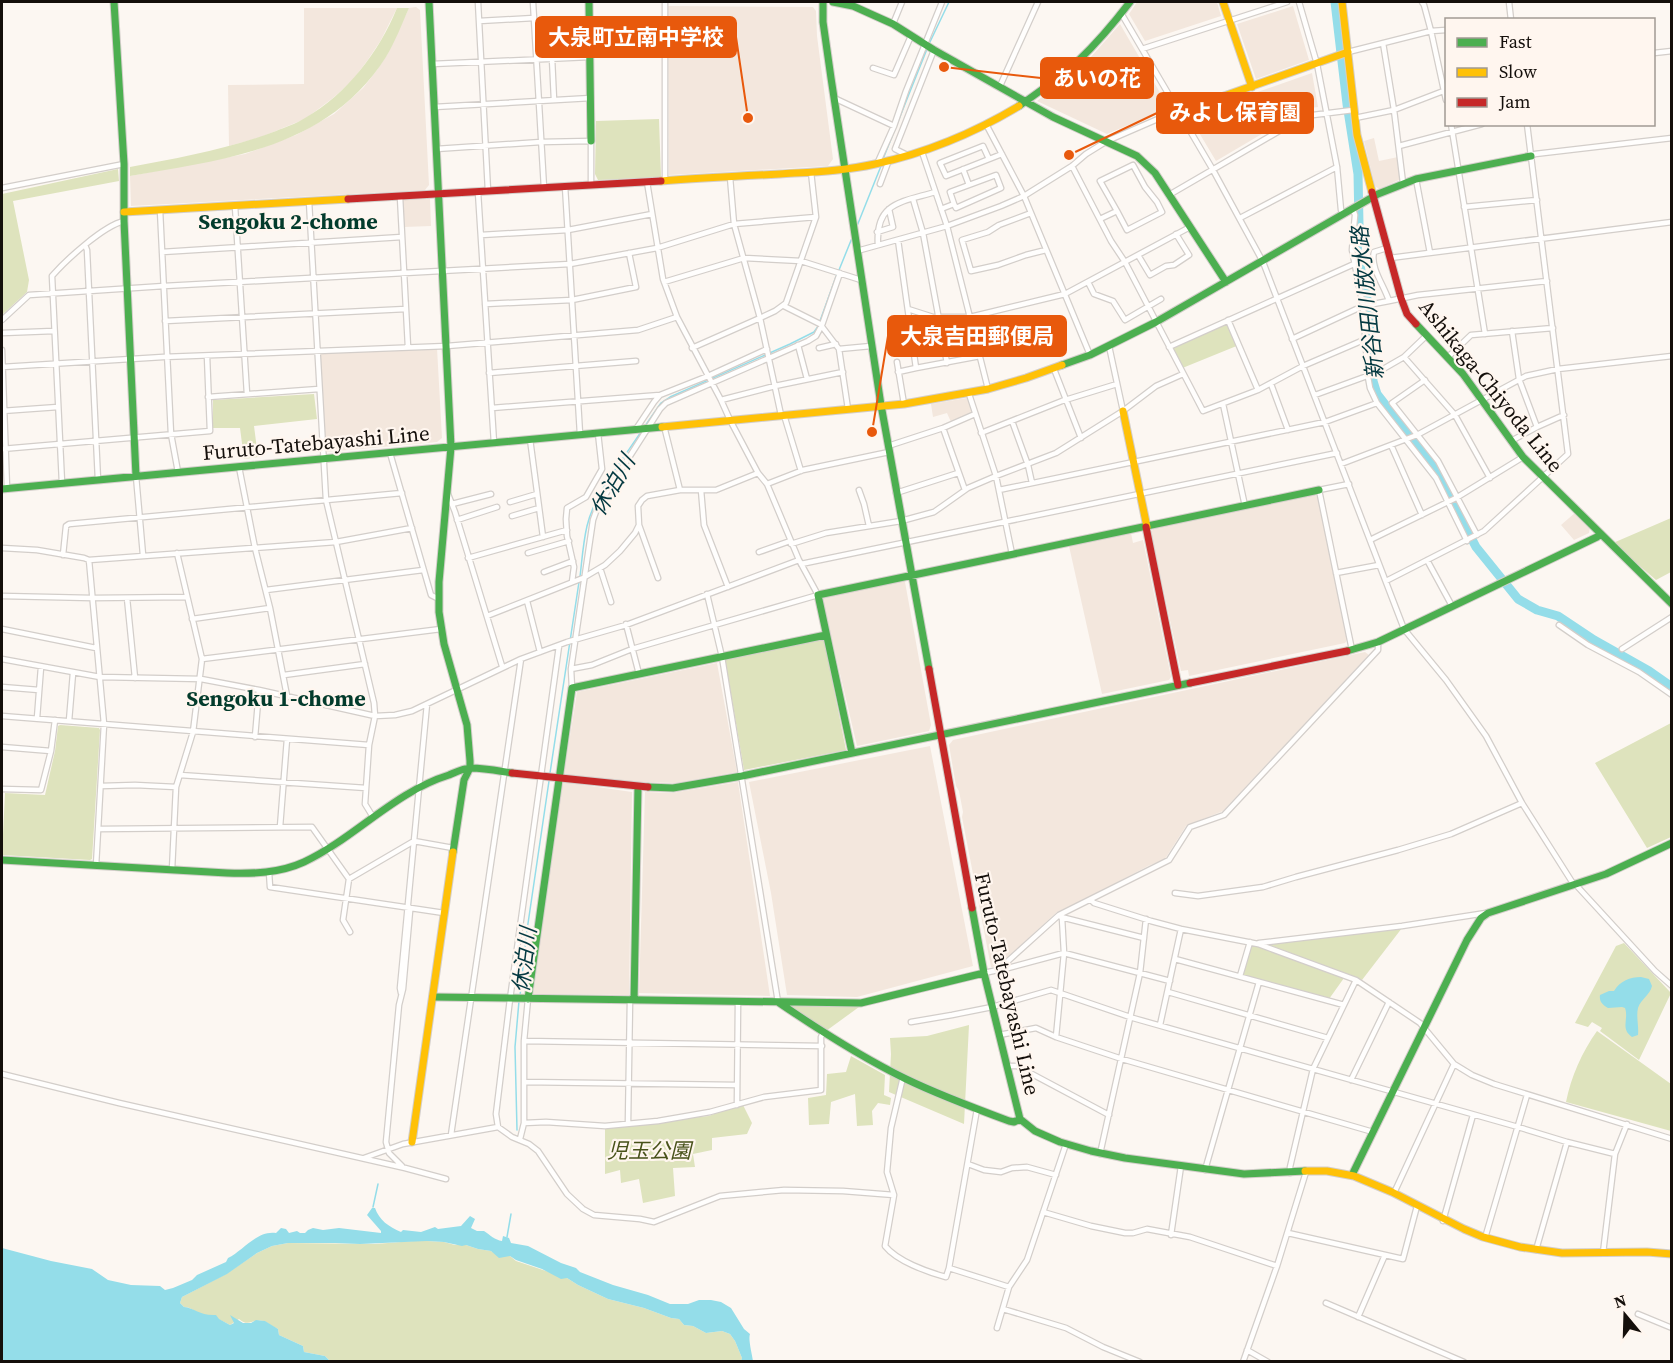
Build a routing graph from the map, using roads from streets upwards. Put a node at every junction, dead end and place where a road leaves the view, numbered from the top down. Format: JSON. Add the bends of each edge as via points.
{"nodes":[{"id":1,"x":114,"y":2,"type":"edge"},
{"id":2,"x":429,"y":2,"type":"edge"},
{"id":3,"x":478,"y":2,"type":"edge"},
{"id":4,"x":533,"y":2,"type":"edge"},
{"id":5,"x":589,"y":2,"type":"edge"},
{"id":6,"x":664,"y":2,"type":"edge"},
{"id":7,"x":823,"y":2,"type":"edge"},
{"id":8,"x":832,"y":2,"type":"edge"},
{"id":9,"x":902,"y":2,"type":"edge"},
{"id":10,"x":942,"y":2,"type":"edge"},
{"id":11,"x":1038,"y":2,"type":"edge"},
{"id":12,"x":1130,"y":2,"type":"edge"},
{"id":13,"x":1223,"y":2,"type":"edge"},
{"id":14,"x":1287,"y":2,"type":"edge"},
{"id":15,"x":1299,"y":2,"type":"edge"},
{"id":16,"x":1342,"y":2,"type":"edge"},
{"id":17,"x":1422,"y":2,"type":"edge"},
{"id":18,"x":1509,"y":2,"type":"edge"},
{"id":19,"x":1121,"y":14,"type":"junction"},
{"id":20,"x":534,"y":18,"type":"junction"},
{"id":21,"x":1511,"y":18,"type":"edge"},
{"id":22,"x":1229,"y":20,"type":"junction"},
{"id":23,"x":479,"y":21,"type":"junction"},
{"id":24,"x":893,"y":24,"type":"junction"},
{"id":25,"x":1445,"y":30,"type":"edge"},
{"id":26,"x":1431,"y":31,"type":"junction"},
{"id":27,"x":589,"y":35,"type":"junction"},
{"id":28,"x":911,"y":36,"type":"junction"},
{"id":29,"x":535,"y":38,"type":"junction"},
{"id":30,"x":1383,"y":43,"type":"junction"},
{"id":31,"x":930,"y":47,"type":"junction"},
{"id":32,"x":1142,"y":49,"type":"junction"},
{"id":33,"x":1671,"y":51,"type":"edge"},
{"id":34,"x":1346,"y":53,"type":"junction"},
{"id":35,"x":1655,"y":54,"type":"edge"},
{"id":36,"x":590,"y":57,"type":"junction"},
{"id":37,"x":552,"y":58,"type":"junction"},
{"id":38,"x":537,"y":59,"type":"junction"},
{"id":39,"x":481,"y":62,"type":"junction"},
{"id":40,"x":432,"y":64,"type":"junction"},
{"id":41,"x":1317,"y":64,"type":"junction"},
{"id":42,"x":873,"y":68,"type":"dead end"},
{"id":43,"x":1000,"y":86,"type":"junction"},
{"id":44,"x":1252,"y":87,"type":"junction"},
{"id":45,"x":1445,"y":87,"type":"edge"},
{"id":46,"x":1445,"y":91,"type":"edge"},
{"id":47,"x":591,"y":98,"type":"junction"},
{"id":48,"x":834,"y":98,"type":"junction"},
{"id":49,"x":554,"y":100,"type":"junction"},
{"id":50,"x":539,"y":101,"type":"junction"},
{"id":51,"x":1027,"y":103,"type":"junction"},
{"id":52,"x":484,"y":104,"type":"junction"},
{"id":53,"x":434,"y":107,"type":"junction"},
{"id":54,"x":1394,"y":110,"type":"junction"},
{"id":55,"x":1179,"y":112,"type":"junction"},
{"id":56,"x":1352,"y":112,"type":"junction"},
{"id":57,"x":1327,"y":113,"type":"junction"},
{"id":58,"x":894,"y":126,"type":"junction"},
{"id":59,"x":987,"y":126,"type":"junction"},
{"id":60,"x":1451,"y":126,"type":"edge"},
{"id":61,"x":1474,"y":126,"type":"edge"},
{"id":62,"x":1527,"y":126,"type":"edge"},
{"id":63,"x":1452,"y":132,"type":"junction"},
{"id":64,"x":1671,"y":138,"type":"edge"},
{"id":65,"x":591,"y":141,"type":"junction"},
{"id":66,"x":1107,"y":141,"type":"junction"},
{"id":67,"x":541,"y":142,"type":"junction"},
{"id":68,"x":486,"y":146,"type":"junction"},
{"id":69,"x":1399,"y":146,"type":"junction"},
{"id":70,"x":436,"y":149,"type":"junction"},
{"id":71,"x":922,"y":152,"type":"junction"},
{"id":72,"x":1002,"y":154,"type":"junction"},
{"id":73,"x":907,"y":156,"type":"junction"},
{"id":74,"x":1531,"y":156,"type":"junction"},
{"id":75,"x":989,"y":159,"type":"junction"},
{"id":76,"x":883,"y":162,"type":"junction"},
{"id":77,"x":124,"y":164,"type":"junction"},
{"id":78,"x":1072,"y":166,"type":"junction"},
{"id":79,"x":1337,"y":167,"type":"junction"},
{"id":80,"x":844,"y":169,"type":"junction"},
{"id":81,"x":963,"y":169,"type":"junction"},
{"id":82,"x":1213,"y":170,"type":"junction"},
{"id":83,"x":1458,"y":171,"type":"junction"},
{"id":84,"x":811,"y":172,"type":"junction"},
{"id":85,"x":730,"y":177,"type":"junction"},
{"id":86,"x":1416,"y":179,"type":"junction"},
{"id":87,"x":665,"y":181,"type":"junction"},
{"id":88,"x":647,"y":182,"type":"junction"},
{"id":89,"x":1403,"y":183,"type":"junction"},
{"id":90,"x":880,"y":184,"type":"dead end"},
{"id":91,"x":591,"y":185,"type":"junction"},
{"id":92,"x":969,"y":185,"type":"junction"},
{"id":93,"x":565,"y":186,"type":"junction"},
{"id":94,"x":2,"y":188,"type":"edge"},
{"id":95,"x":544,"y":188,"type":"junction"},
{"id":96,"x":488,"y":191,"type":"junction"},
{"id":97,"x":478,"y":192,"type":"junction"},
{"id":98,"x":935,"y":192,"type":"junction"},
{"id":99,"x":438,"y":194,"type":"junction"},
{"id":100,"x":1169,"y":195,"type":"junction"},
{"id":101,"x":1024,"y":196,"type":"junction"},
{"id":102,"x":1374,"y":196,"type":"junction"},
{"id":103,"x":400,"y":197,"type":"junction"},
{"id":104,"x":913,"y":199,"type":"junction"},
{"id":105,"x":1537,"y":200,"type":"junction"},
{"id":106,"x":309,"y":201,"type":"junction"},
{"id":107,"x":954,"y":204,"type":"junction"},
{"id":108,"x":235,"y":206,"type":"junction"},
{"id":109,"x":1464,"y":207,"type":"junction"},
{"id":110,"x":1355,"y":208,"type":"junction"},
{"id":111,"x":889,"y":209,"type":"junction"},
{"id":112,"x":942,"y":209,"type":"junction"},
{"id":113,"x":160,"y":210,"type":"junction"},
{"id":114,"x":1117,"y":211,"type":"junction"},
{"id":115,"x":124,"y":213,"type":"junction"},
{"id":116,"x":1031,"y":213,"type":"junction"},
{"id":117,"x":652,"y":214,"type":"junction"},
{"id":118,"x":1344,"y":214,"type":"junction"},
{"id":119,"x":816,"y":217,"type":"junction"},
{"id":120,"x":1240,"y":218,"type":"junction"},
{"id":121,"x":1100,"y":219,"type":"junction"},
{"id":122,"x":124,"y":221,"type":"junction"},
{"id":123,"x":1671,"y":222,"type":"edge"},
{"id":124,"x":734,"y":224,"type":"junction"},
{"id":125,"x":947,"y":226,"type":"junction"},
{"id":126,"x":1190,"y":227,"type":"junction"},
{"id":127,"x":568,"y":230,"type":"junction"},
{"id":128,"x":877,"y":232,"type":"junction"},
{"id":129,"x":923,"y":233,"type":"junction"},
{"id":130,"x":1176,"y":234,"type":"junction"},
{"id":131,"x":481,"y":235,"type":"junction"},
{"id":132,"x":402,"y":237,"type":"junction"},
{"id":133,"x":1541,"y":238,"type":"junction"},
{"id":134,"x":898,"y":240,"type":"junction"},
{"id":135,"x":312,"y":242,"type":"junction"},
{"id":136,"x":85,"y":245,"type":"junction"},
{"id":137,"x":878,"y":245,"type":"junction"},
{"id":138,"x":237,"y":246,"type":"junction"},
{"id":139,"x":657,"y":248,"type":"junction"},
{"id":140,"x":1387,"y":248,"type":"junction"},
{"id":141,"x":1471,"y":248,"type":"junction"},
{"id":142,"x":1046,"y":250,"type":"junction"},
{"id":143,"x":857,"y":251,"type":"junction"},
{"id":144,"x":162,"y":252,"type":"junction"},
{"id":145,"x":629,"y":253,"type":"junction"},
{"id":146,"x":1430,"y":253,"type":"junction"},
{"id":147,"x":1138,"y":255,"type":"junction"},
{"id":148,"x":744,"y":258,"type":"junction"},
{"id":149,"x":1390,"y":258,"type":"junction"},
{"id":150,"x":801,"y":261,"type":"junction"},
{"id":151,"x":1125,"y":262,"type":"junction"},
{"id":152,"x":1263,"y":262,"type":"junction"},
{"id":153,"x":570,"y":264,"type":"junction"},
{"id":154,"x":1354,"y":264,"type":"junction"},
{"id":155,"x":483,"y":268,"type":"junction"},
{"id":156,"x":442,"y":270,"type":"junction"},
{"id":157,"x":404,"y":272,"type":"junction"},
{"id":158,"x":838,"y":272,"type":"junction"},
{"id":159,"x":314,"y":278,"type":"junction"},
{"id":160,"x":861,"y":280,"type":"junction"},
{"id":161,"x":1547,"y":281,"type":"junction"},
{"id":162,"x":240,"y":282,"type":"junction"},
{"id":163,"x":664,"y":282,"type":"junction"},
{"id":164,"x":1088,"y":282,"type":"junction"},
{"id":165,"x":1226,"y":282,"type":"junction"},
{"id":166,"x":164,"y":286,"type":"junction"},
{"id":167,"x":127,"y":288,"type":"junction"},
{"id":168,"x":1478,"y":289,"type":"junction"},
{"id":169,"x":89,"y":291,"type":"junction"},
{"id":170,"x":52,"y":294,"type":"junction"},
{"id":171,"x":1065,"y":294,"type":"junction"},
{"id":172,"x":1401,"y":298,"type":"junction"},
{"id":173,"x":1161,"y":299,"type":"dead end"},
{"id":174,"x":1277,"y":299,"type":"junction"},
{"id":175,"x":572,"y":300,"type":"junction"},
{"id":176,"x":1389,"y":301,"type":"junction"},
{"id":177,"x":485,"y":304,"type":"junction"},
{"id":178,"x":1364,"y":305,"type":"junction"},
{"id":179,"x":784,"y":306,"type":"junction"},
{"id":180,"x":1148,"y":306,"type":"junction"},
{"id":181,"x":406,"y":309,"type":"junction"},
{"id":182,"x":908,"y":309,"type":"junction"},
{"id":183,"x":316,"y":314,"type":"junction"},
{"id":184,"x":677,"y":317,"type":"junction"},
{"id":185,"x":938,"y":317,"type":"junction"},
{"id":186,"x":970,"y":317,"type":"junction"},
{"id":187,"x":242,"y":318,"type":"junction"},
{"id":188,"x":760,"y":318,"type":"junction"},
{"id":189,"x":2,"y":320,"type":"edge"},
{"id":190,"x":1228,"y":320,"type":"junction"},
{"id":191,"x":165,"y":321,"type":"junction"},
{"id":192,"x":1156,"y":322,"type":"junction"},
{"id":193,"x":819,"y":324,"type":"junction"},
{"id":194,"x":1553,"y":328,"type":"junction"},
{"id":195,"x":54,"y":331,"type":"junction"},
{"id":196,"x":1512,"y":331,"type":"junction"},
{"id":197,"x":2,"y":333,"type":"edge"},
{"id":198,"x":574,"y":334,"type":"junction"},
{"id":199,"x":1485,"y":334,"type":"junction"},
{"id":200,"x":1426,"y":336,"type":"junction"},
{"id":201,"x":1292,"y":339,"type":"junction"},
{"id":202,"x":1366,"y":339,"type":"junction"},
{"id":203,"x":487,"y":343,"type":"junction"},
{"id":204,"x":798,"y":345,"type":"junction"},
{"id":205,"x":447,"y":346,"type":"junction"},
{"id":206,"x":872,"y":346,"type":"junction"},
{"id":207,"x":1109,"y":346,"type":"junction"},
{"id":208,"x":408,"y":347,"type":"junction"},
{"id":209,"x":838,"y":347,"type":"junction"},
{"id":210,"x":1169,"y":347,"type":"junction"},
{"id":211,"x":692,"y":348,"type":"junction"},
{"id":212,"x":819,"y":348,"type":"dead end"},
{"id":213,"x":2,"y":350,"type":"edge"},
{"id":214,"x":318,"y":351,"type":"junction"},
{"id":215,"x":768,"y":353,"type":"junction"},
{"id":216,"x":245,"y":355,"type":"junction"},
{"id":217,"x":1090,"y":355,"type":"junction"},
{"id":218,"x":207,"y":356,"type":"junction"},
{"id":219,"x":980,"y":356,"type":"junction"},
{"id":220,"x":1671,"y":356,"type":"edge"},
{"id":221,"x":1404,"y":357,"type":"junction"},
{"id":222,"x":1448,"y":357,"type":"junction"},
{"id":223,"x":167,"y":358,"type":"junction"},
{"id":224,"x":130,"y":360,"type":"junction"},
{"id":225,"x":92,"y":362,"type":"junction"},
{"id":226,"x":636,"y":362,"type":"dead end"},
{"id":227,"x":897,"y":362,"type":"dead end"},
{"id":228,"x":947,"y":363,"type":"junction"},
{"id":229,"x":55,"y":364,"type":"junction"},
{"id":230,"x":576,"y":366,"type":"junction"},
{"id":231,"x":1303,"y":366,"type":"junction"},
{"id":232,"x":2,"y":367,"type":"edge"},
{"id":233,"x":916,"y":368,"type":"junction"},
{"id":234,"x":1054,"y":369,"type":"junction"},
{"id":235,"x":1558,"y":369,"type":"junction"},
{"id":236,"x":843,"y":372,"type":"junction"},
{"id":237,"x":898,"y":372,"type":"junction"},
{"id":238,"x":489,"y":373,"type":"junction"},
{"id":239,"x":1183,"y":374,"type":"junction"},
{"id":240,"x":1368,"y":376,"type":"junction"},
{"id":241,"x":710,"y":379,"type":"junction"},
{"id":242,"x":807,"y":379,"type":"junction"},
{"id":243,"x":1519,"y":379,"type":"junction"},
{"id":244,"x":1425,"y":380,"type":"junction"},
{"id":245,"x":1117,"y":384,"type":"junction"},
{"id":246,"x":1271,"y":384,"type":"junction"},
{"id":247,"x":775,"y":386,"type":"junction"},
{"id":248,"x":319,"y":389,"type":"junction"},
{"id":249,"x":988,"y":389,"type":"junction"},
{"id":250,"x":1258,"y":390,"type":"junction"},
{"id":251,"x":247,"y":394,"type":"junction"},
{"id":252,"x":969,"y":394,"type":"junction"},
{"id":253,"x":660,"y":395,"type":"junction"},
{"id":254,"x":1315,"y":395,"type":"junction"},
{"id":255,"x":208,"y":397,"type":"junction"},
{"id":256,"x":1066,"y":399,"type":"junction"},
{"id":257,"x":1482,"y":399,"type":"junction"},
{"id":258,"x":721,"y":400,"type":"junction"},
{"id":259,"x":578,"y":401,"type":"junction"},
{"id":260,"x":1377,"y":403,"type":"junction"},
{"id":261,"x":904,"y":404,"type":"junction"},
{"id":262,"x":1223,"y":404,"type":"junction"},
{"id":263,"x":881,"y":405,"type":"junction"},
{"id":264,"x":58,"y":407,"type":"junction"},
{"id":265,"x":492,"y":408,"type":"junction"},
{"id":266,"x":848,"y":409,"type":"junction"},
{"id":267,"x":3,"y":411,"type":"edge"},
{"id":268,"x":1123,"y":411,"type":"junction"},
{"id":269,"x":975,"y":414,"type":"junction"},
{"id":270,"x":782,"y":415,"type":"junction"},
{"id":271,"x":1455,"y":415,"type":"junction"},
{"id":272,"x":1564,"y":415,"type":"junction"},
{"id":273,"x":730,"y":420,"type":"junction"},
{"id":274,"x":1012,"y":421,"type":"junction"},
{"id":275,"x":1325,"y":422,"type":"junction"},
{"id":276,"x":664,"y":426,"type":"junction"},
{"id":277,"x":1537,"y":427,"type":"junction"},
{"id":278,"x":643,"y":428,"type":"junction"},
{"id":279,"x":943,"y":428,"type":"junction"},
{"id":280,"x":1288,"y":430,"type":"junction"},
{"id":281,"x":598,"y":433,"type":"junction"},
{"id":282,"x":981,"y":433,"type":"junction"},
{"id":283,"x":171,"y":434,"type":"junction"},
{"id":284,"x":579,"y":434,"type":"junction"},
{"id":285,"x":1417,"y":435,"type":"junction"},
{"id":286,"x":134,"y":437,"type":"junction"},
{"id":287,"x":1081,"y":438,"type":"junction"},
{"id":288,"x":530,"y":439,"type":"junction"},
{"id":289,"x":1406,"y":439,"type":"junction"},
{"id":290,"x":96,"y":441,"type":"junction"},
{"id":291,"x":1512,"y":441,"type":"junction"},
{"id":292,"x":1231,"y":442,"type":"junction"},
{"id":293,"x":494,"y":443,"type":"junction"},
{"id":294,"x":60,"y":444,"type":"junction"},
{"id":295,"x":1391,"y":445,"type":"junction"},
{"id":296,"x":451,"y":447,"type":"junction"},
{"id":297,"x":3,"y":449,"type":"edge"},
{"id":298,"x":889,"y":449,"type":"junction"},
{"id":299,"x":390,"y":453,"type":"junction"},
{"id":300,"x":1337,"y":453,"type":"junction"},
{"id":301,"x":1523,"y":457,"type":"junction"},
{"id":302,"x":322,"y":459,"type":"junction"},
{"id":303,"x":1134,"y":462,"type":"junction"},
{"id":304,"x":1341,"y":464,"type":"junction"},
{"id":305,"x":1028,"y":465,"type":"junction"},
{"id":306,"x":238,"y":467,"type":"junction"},
{"id":307,"x":801,"y":471,"type":"junction"},
{"id":308,"x":178,"y":472,"type":"junction"},
{"id":309,"x":758,"y":473,"type":"junction"},
{"id":310,"x":958,"y":473,"type":"junction"},
{"id":311,"x":1238,"y":473,"type":"junction"},
{"id":312,"x":136,"y":476,"type":"junction"},
{"id":313,"x":996,"y":476,"type":"junction"},
{"id":314,"x":1542,"y":476,"type":"junction"},
{"id":315,"x":1490,"y":478,"type":"junction"},
{"id":316,"x":98,"y":480,"type":"junction"},
{"id":317,"x":62,"y":483,"type":"junction"},
{"id":318,"x":1032,"y":483,"type":"junction"},
{"id":319,"x":766,"y":484,"type":"junction"},
{"id":320,"x":1349,"y":484,"type":"junction"},
{"id":321,"x":4,"y":489,"type":"edge"},
{"id":322,"x":700,"y":489,"type":"junction"},
{"id":323,"x":680,"y":490,"type":"junction"},
{"id":324,"x":859,"y":490,"type":"dead end"},
{"id":325,"x":964,"y":490,"type":"junction"},
{"id":326,"x":999,"y":490,"type":"junction"},
{"id":327,"x":1319,"y":490,"type":"junction"},
{"id":328,"x":447,"y":492,"type":"junction"},
{"id":329,"x":402,"y":493,"type":"junction"},
{"id":330,"x":896,"y":493,"type":"junction"},
{"id":331,"x":491,"y":494,"type":"dead end"},
{"id":332,"x":537,"y":494,"type":"junction"},
{"id":333,"x":1140,"y":494,"type":"junction"},
{"id":334,"x":1456,"y":498,"type":"junction"},
{"id":335,"x":326,"y":500,"type":"junction"},
{"id":336,"x":510,"y":502,"type":"dead end"},
{"id":337,"x":1449,"y":502,"type":"junction"},
{"id":338,"x":452,"y":504,"type":"junction"},
{"id":339,"x":1245,"y":506,"type":"junction"},
{"id":340,"x":247,"y":507,"type":"junction"},
{"id":341,"x":496,"y":507,"type":"dead end"},
{"id":342,"x":539,"y":508,"type":"junction"},
{"id":343,"x":1422,"y":515,"type":"junction"},
{"id":344,"x":512,"y":516,"type":"dead end"},
{"id":345,"x":140,"y":517,"type":"junction"},
{"id":346,"x":457,"y":520,"type":"junction"},
{"id":347,"x":901,"y":521,"type":"junction"},
{"id":348,"x":1006,"y":522,"type":"junction"},
{"id":349,"x":639,"y":525,"type":"junction"},
{"id":350,"x":869,"y":526,"type":"junction"},
{"id":351,"x":1147,"y":527,"type":"junction"},
{"id":352,"x":412,"y":528,"type":"junction"},
{"id":353,"x":567,"y":530,"type":"junction"},
{"id":354,"x":1600,"y":534,"type":"junction"},
{"id":355,"x":1476,"y":536,"type":"junction"},
{"id":356,"x":543,"y":537,"type":"junction"},
{"id":357,"x":1370,"y":540,"type":"junction"},
{"id":358,"x":1467,"y":540,"type":"junction"},
{"id":359,"x":569,"y":541,"type":"junction"},
{"id":360,"x":336,"y":542,"type":"junction"},
{"id":361,"x":791,"y":542,"type":"junction"},
{"id":362,"x":905,"y":543,"type":"junction"},
{"id":363,"x":2,"y":548,"type":"edge"},
{"id":364,"x":255,"y":548,"type":"junction"},
{"id":365,"x":759,"y":552,"type":"dead end"},
{"id":366,"x":177,"y":553,"type":"junction"},
{"id":367,"x":528,"y":553,"type":"dead end"},
{"id":368,"x":1012,"y":554,"type":"junction"},
{"id":369,"x":63,"y":555,"type":"junction"},
{"id":370,"x":143,"y":555,"type":"junction"},
{"id":371,"x":468,"y":558,"type":"junction"},
{"id":372,"x":89,"y":560,"type":"junction"},
{"id":373,"x":1427,"y":560,"type":"junction"},
{"id":374,"x":573,"y":561,"type":"junction"},
{"id":375,"x":800,"y":562,"type":"junction"},
{"id":376,"x":1379,"y":565,"type":"junction"},
{"id":377,"x":600,"y":568,"type":"junction"},
{"id":378,"x":423,"y":570,"type":"junction"},
{"id":379,"x":544,"y":572,"type":"dead end"},
{"id":380,"x":1336,"y":573,"type":"junction"},
{"id":381,"x":911,"y":575,"type":"junction"},
{"id":382,"x":583,"y":578,"type":"junction"},
{"id":383,"x":658,"y":578,"type":"dead end"},
{"id":384,"x":345,"y":580,"type":"junction"},
{"id":385,"x":574,"y":581,"type":"junction"},
{"id":386,"x":1386,"y":581,"type":"junction"},
{"id":387,"x":728,"y":586,"type":"junction"},
{"id":388,"x":266,"y":590,"type":"junction"},
{"id":389,"x":707,"y":594,"type":"junction"},
{"id":390,"x":818,"y":595,"type":"junction"},
{"id":391,"x":2,"y":596,"type":"edge"},
{"id":392,"x":187,"y":597,"type":"junction"},
{"id":393,"x":92,"y":598,"type":"junction"},
{"id":394,"x":127,"y":598,"type":"junction"},
{"id":395,"x":439,"y":599,"type":"junction"},
{"id":396,"x":527,"y":601,"type":"junction"},
{"id":397,"x":611,"y":602,"type":"dead end"},
{"id":398,"x":1671,"y":604,"type":"edge"},
{"id":399,"x":1452,"y":606,"type":"junction"},
{"id":400,"x":270,"y":608,"type":"junction"},
{"id":401,"x":487,"y":616,"type":"junction"},
{"id":402,"x":1671,"y":617,"type":"edge"},
{"id":403,"x":192,"y":619,"type":"junction"},
{"id":404,"x":626,"y":624,"type":"junction"},
{"id":405,"x":714,"y":624,"type":"junction"},
{"id":406,"x":1559,"y":626,"type":"dead end"},
{"id":407,"x":441,"y":628,"type":"junction"},
{"id":408,"x":2,"y":629,"type":"edge"},
{"id":409,"x":1404,"y":629,"type":"junction"},
{"id":410,"x":826,"y":635,"type":"junction"},
{"id":411,"x":359,"y":639,"type":"junction"},
{"id":412,"x":574,"y":640,"type":"junction"},
{"id":413,"x":1378,"y":642,"type":"junction"},
{"id":414,"x":559,"y":645,"type":"junction"},
{"id":415,"x":96,"y":648,"type":"junction"},
{"id":416,"x":278,"y":649,"type":"junction"},
{"id":417,"x":632,"y":649,"type":"junction"},
{"id":418,"x":1622,"y":649,"type":"dead end"},
{"id":419,"x":1352,"y":651,"type":"junction"},
{"id":420,"x":540,"y":652,"type":"junction"},
{"id":421,"x":722,"y":657,"type":"junction"},
{"id":422,"x":521,"y":658,"type":"junction"},
{"id":423,"x":2,"y":659,"type":"edge"},
{"id":424,"x":202,"y":659,"type":"junction"},
{"id":425,"x":365,"y":664,"type":"junction"},
{"id":426,"x":502,"y":666,"type":"junction"},
{"id":427,"x":41,"y":667,"type":"junction"},
{"id":428,"x":571,"y":669,"type":"junction"},
{"id":429,"x":73,"y":673,"type":"junction"},
{"id":430,"x":639,"y":674,"type":"junction"},
{"id":431,"x":284,"y":675,"type":"junction"},
{"id":432,"x":100,"y":677,"type":"junction"},
{"id":433,"x":135,"y":678,"type":"junction"},
{"id":434,"x":201,"y":679,"type":"junction"},
{"id":435,"x":1178,"y":685,"type":"junction"},
{"id":436,"x":2,"y":687,"type":"edge"},
{"id":437,"x":572,"y":688,"type":"junction"},
{"id":438,"x":457,"y":689,"type":"junction"},
{"id":439,"x":39,"y":690,"type":"junction"},
{"id":440,"x":259,"y":690,"type":"junction"},
{"id":441,"x":1671,"y":694,"type":"edge"},
{"id":442,"x":287,"y":696,"type":"junction"},
{"id":443,"x":427,"y":704,"type":"junction"},
{"id":444,"x":2,"y":716,"type":"edge"},
{"id":445,"x":375,"y":716,"type":"junction"},
{"id":446,"x":37,"y":718,"type":"junction"},
{"id":447,"x":55,"y":720,"type":"junction"},
{"id":448,"x":69,"y":722,"type":"junction"},
{"id":449,"x":104,"y":724,"type":"junction"},
{"id":450,"x":194,"y":732,"type":"junction"},
{"id":451,"x":940,"y":735,"type":"junction"},
{"id":452,"x":255,"y":737,"type":"junction"},
{"id":453,"x":287,"y":739,"type":"junction"},
{"id":454,"x":369,"y":745,"type":"junction"},
{"id":455,"x":2,"y":747,"type":"edge"},
{"id":456,"x":51,"y":751,"type":"junction"},
{"id":457,"x":852,"y":753,"type":"junction"},
{"id":458,"x":470,"y":768,"type":"junction"},
{"id":459,"x":505,"y":771,"type":"junction"},
{"id":460,"x":180,"y":775,"type":"junction"},
{"id":461,"x":542,"y":776,"type":"junction"},
{"id":462,"x":742,"y":776,"type":"junction"},
{"id":463,"x":558,"y":778,"type":"junction"},
{"id":464,"x":283,"y":782,"type":"junction"},
{"id":465,"x":100,"y":786,"type":"junction"},
{"id":466,"x":419,"y":786,"type":"junction"},
{"id":467,"x":176,"y":787,"type":"junction"},
{"id":468,"x":638,"y":787,"type":"junction"},
{"id":469,"x":366,"y":788,"type":"junction"},
{"id":470,"x":2,"y":791,"type":"edge"},
{"id":471,"x":1522,"y":802,"type":"junction"},
{"id":472,"x":373,"y":817,"type":"junction"},
{"id":473,"x":280,"y":827,"type":"junction"},
{"id":474,"x":173,"y":828,"type":"junction"},
{"id":475,"x":99,"y":830,"type":"junction"},
{"id":476,"x":414,"y":841,"type":"junction"},
{"id":477,"x":1671,"y":843,"type":"edge"},
{"id":478,"x":453,"y":848,"type":"junction"},
{"id":479,"x":329,"y":849,"type":"junction"},
{"id":480,"x":2,"y":860,"type":"edge"},
{"id":481,"x":96,"y":866,"type":"junction"},
{"id":482,"x":172,"y":870,"type":"junction"},
{"id":483,"x":269,"y":872,"type":"junction"},
{"id":484,"x":349,"y":879,"type":"junction"},
{"id":485,"x":1575,"y":885,"type":"junction"},
{"id":486,"x":1175,"y":893,"type":"dead end"},
{"id":487,"x":347,"y":898,"type":"junction"},
{"id":488,"x":1091,"y":900,"type":"junction"},
{"id":489,"x":408,"y":907,"type":"junction"},
{"id":490,"x":444,"y":913,"type":"junction"},
{"id":491,"x":1488,"y":913,"type":"junction"},
{"id":492,"x":1061,"y":917,"type":"junction"},
{"id":493,"x":1146,"y":919,"type":"junction"},
{"id":494,"x":1181,"y":928,"type":"junction"},
{"id":495,"x":350,"y":932,"type":"dead end"},
{"id":496,"x":1144,"y":939,"type":"junction"},
{"id":497,"x":1250,"y":942,"type":"junction"},
{"id":498,"x":1258,"y":944,"type":"junction"},
{"id":499,"x":1064,"y":953,"type":"junction"},
{"id":500,"x":1175,"y":959,"type":"junction"},
{"id":501,"x":1003,"y":966,"type":"junction"},
{"id":502,"x":984,"y":973,"type":"junction"},
{"id":503,"x":1140,"y":973,"type":"junction"},
{"id":504,"x":1240,"y":976,"type":"junction"},
{"id":505,"x":1356,"y":980,"type":"junction"},
{"id":506,"x":1170,"y":981,"type":"junction"},
{"id":507,"x":1259,"y":982,"type":"junction"},
{"id":508,"x":1671,"y":986,"type":"edge"},
{"id":509,"x":1168,"y":992,"type":"junction"},
{"id":510,"x":1060,"y":993,"type":"junction"},
{"id":511,"x":433,"y":997,"type":"junction"},
{"id":512,"x":471,"y":999,"type":"junction"},
{"id":513,"x":511,"y":999,"type":"junction"},
{"id":514,"x":526,"y":999,"type":"junction"},
{"id":515,"x":632,"y":1000,"type":"junction"},
{"id":516,"x":738,"y":1002,"type":"junction"},
{"id":517,"x":778,"y":1002,"type":"junction"},
{"id":518,"x":1389,"y":1002,"type":"junction"},
{"id":519,"x":1344,"y":1005,"type":"junction"},
{"id":520,"x":992,"y":1007,"type":"junction"},
{"id":521,"x":1250,"y":1015,"type":"junction"},
{"id":522,"x":1130,"y":1016,"type":"junction"},
{"id":523,"x":910,"y":1022,"type":"dead end"},
{"id":524,"x":1160,"y":1025,"type":"junction"},
{"id":525,"x":1425,"y":1027,"type":"junction"},
{"id":526,"x":823,"y":1034,"type":"junction"},
{"id":527,"x":999,"y":1035,"type":"junction"},
{"id":528,"x":1056,"y":1036,"type":"junction"},
{"id":529,"x":1328,"y":1038,"type":"junction"},
{"id":530,"x":524,"y":1041,"type":"junction"},
{"id":531,"x":630,"y":1043,"type":"junction"},
{"id":532,"x":737,"y":1044,"type":"junction"},
{"id":533,"x":822,"y":1046,"type":"junction"},
{"id":534,"x":1240,"y":1048,"type":"junction"},
{"id":535,"x":1122,"y":1059,"type":"junction"},
{"id":536,"x":1454,"y":1064,"type":"junction"},
{"id":537,"x":1007,"y":1066,"type":"junction"},
{"id":538,"x":1314,"y":1069,"type":"junction"},
{"id":539,"x":2,"y":1074,"type":"edge"},
{"id":540,"x":903,"y":1077,"type":"junction"},
{"id":541,"x":1351,"y":1080,"type":"junction"},
{"id":542,"x":524,"y":1082,"type":"junction"},
{"id":543,"x":629,"y":1084,"type":"junction"},
{"id":544,"x":737,"y":1085,"type":"junction"},
{"id":545,"x":1228,"y":1089,"type":"junction"},
{"id":546,"x":1393,"y":1092,"type":"junction"},
{"id":547,"x":1527,"y":1095,"type":"junction"},
{"id":548,"x":1436,"y":1104,"type":"junction"},
{"id":549,"x":737,"y":1105,"type":"junction"},
{"id":550,"x":977,"y":1109,"type":"junction"},
{"id":551,"x":1302,"y":1112,"type":"junction"},
{"id":552,"x":1109,"y":1115,"type":"junction"},
{"id":553,"x":1473,"y":1115,"type":"junction"},
{"id":554,"x":1020,"y":1119,"type":"junction"},
{"id":555,"x":524,"y":1123,"type":"junction"},
{"id":556,"x":628,"y":1123,"type":"junction"},
{"id":557,"x":1627,"y":1124,"type":"junction"},
{"id":558,"x":498,"y":1127,"type":"junction"},
{"id":559,"x":1518,"y":1127,"type":"junction"},
{"id":560,"x":1373,"y":1132,"type":"junction"},
{"id":561,"x":451,"y":1135,"type":"junction"},
{"id":562,"x":1671,"y":1138,"type":"edge"},
{"id":563,"x":520,"y":1139,"type":"junction"},
{"id":564,"x":412,"y":1142,"type":"junction"},
{"id":565,"x":1567,"y":1143,"type":"junction"},
{"id":566,"x":1066,"y":1144,"type":"junction"},
{"id":567,"x":387,"y":1149,"type":"junction"},
{"id":568,"x":1100,"y":1154,"type":"junction"},
{"id":569,"x":1615,"y":1154,"type":"junction"},
{"id":570,"x":364,"y":1158,"type":"junction"},
{"id":571,"x":968,"y":1164,"type":"junction"},
{"id":572,"x":1182,"y":1166,"type":"junction"},
{"id":573,"x":405,"y":1168,"type":"junction"},
{"id":574,"x":1205,"y":1170,"type":"junction"},
{"id":575,"x":1306,"y":1172,"type":"junction"},
{"id":576,"x":1290,"y":1173,"type":"junction"},
{"id":577,"x":1056,"y":1175,"type":"junction"},
{"id":578,"x":1352,"y":1175,"type":"junction"},
{"id":579,"x":446,"y":1179,"type":"dead end"},
{"id":580,"x":1394,"y":1193,"type":"junction"},
{"id":581,"x":894,"y":1195,"type":"junction"},
{"id":582,"x":1417,"y":1206,"type":"junction"},
{"id":583,"x":1043,"y":1212,"type":"junction"},
{"id":584,"x":1443,"y":1221,"type":"junction"},
{"id":585,"x":1288,"y":1233,"type":"junction"},
{"id":586,"x":1171,"y":1235,"type":"junction"},
{"id":587,"x":1485,"y":1238,"type":"junction"},
{"id":588,"x":1536,"y":1250,"type":"junction"},
{"id":589,"x":1603,"y":1253,"type":"junction"},
{"id":590,"x":1671,"y":1254,"type":"edge"},
{"id":591,"x":1384,"y":1255,"type":"junction"},
{"id":592,"x":1277,"y":1266,"type":"junction"},
{"id":593,"x":949,"y":1268,"type":"junction"},
{"id":594,"x":1009,"y":1287,"type":"junction"},
{"id":595,"x":1326,"y":1303,"type":"dead end"},
{"id":596,"x":1003,"y":1309,"type":"junction"},
{"id":597,"x":1638,"y":1314,"type":"dead end"},
{"id":598,"x":1358,"y":1317,"type":"junction"},
{"id":599,"x":997,"y":1328,"type":"dead end"},
{"id":600,"x":1671,"y":1328,"type":"edge"},
{"id":601,"x":1247,"y":1350,"type":"junction"},
{"id":602,"x":1140,"y":1362,"type":"edge"},
{"id":603,"x":1243,"y":1362,"type":"edge"},
{"id":604,"x":1268,"y":1362,"type":"edge"},
{"id":605,"x":1464,"y":1362,"type":"edge"}],
"edges":[{"from":1,"to":77,"type":"street"},
{"from":2,"to":40,"type":"street"},
{"from":3,"to":23,"type":"street"},
{"from":4,"to":20,"type":"street"},
{"from":5,"to":27,"type":"street"},
{"from":6,"to":87,"type":"street"},
{"from":7,"to":48,"type":"street","name":"Furuto-Tatebayashi Line"},
{"from":8,"to":24,"type":"street","via":[[853,6]]},
{"from":9,"to":24,"type":"street"},
{"from":10,"to":31,"type":"street"},
{"from":11,"to":43,"type":"street"},
{"from":12,"to":19,"type":"street"},
{"from":13,"to":22,"type":"street"},
{"from":14,"to":22,"type":"street"},
{"from":15,"to":41,"type":"street"},
{"from":16,"to":34,"type":"street","name":"Ashikaga-Chiyoda Line"},
{"from":17,"to":26,"type":"street"},
{"from":18,"to":21,"type":"street"},
{"from":19,"to":32,"type":"street"},
{"from":19,"to":51,"type":"street","via":[[1073,66]]},
{"from":20,"to":23,"type":"street"},
{"from":20,"to":29,"type":"street"},
{"from":22,"to":32,"type":"street"},
{"from":22,"to":44,"type":"street"},
{"from":23,"to":39,"type":"street"},
{"from":24,"to":28,"type":"street"},
{"from":25,"to":26,"type":"street"},
{"from":26,"to":30,"type":"street"},
{"from":26,"to":45,"type":"street"},
{"from":27,"to":29,"type":"street"},
{"from":27,"to":36,"type":"street"},
{"from":28,"to":31,"type":"street"},
{"from":28,"to":42,"type":"street","via":[[894,75]]},
{"from":29,"to":38,"type":"street"},
{"from":30,"to":34,"type":"street"},
{"from":30,"to":54,"type":"street"},
{"from":31,"to":43,"type":"street"},
{"from":31,"to":58,"type":"street","via":[[906,91]]},
{"from":31,"to":73,"type":"street","via":[[895,150]]},
{"from":32,"to":55,"type":"street"},
{"from":33,"to":35,"type":"street"},
{"from":34,"to":41,"type":"street"},
{"from":34,"to":56,"type":"street","name":"Ashikaga-Chiyoda Line"},
{"from":36,"to":37,"type":"street"},
{"from":36,"to":47,"type":"street"},
{"from":37,"to":38,"type":"street"},
{"from":37,"to":49,"type":"street"},
{"from":38,"to":39,"type":"street"},
{"from":38,"to":50,"type":"street"},
{"from":39,"to":40,"type":"street"},
{"from":39,"to":52,"type":"street"},
{"from":40,"to":53,"type":"street"},
{"from":41,"to":44,"type":"street"},
{"from":41,"to":57,"type":"street"},
{"from":43,"to":51,"type":"street"},
{"from":44,"to":55,"type":"street"},
{"from":46,"to":54,"type":"street"},
{"from":47,"to":49,"type":"street"},
{"from":47,"to":65,"type":"street"},
{"from":48,"to":58,"type":"street"},
{"from":48,"to":80,"type":"street","name":"Furuto-Tatebayashi Line"},
{"from":49,"to":50,"type":"street"},
{"from":50,"to":52,"type":"street"},
{"from":50,"to":67,"type":"street"},
{"from":51,"to":59,"type":"street"},
{"from":51,"to":66,"type":"street"},
{"from":52,"to":53,"type":"street"},
{"from":52,"to":68,"type":"street"},
{"from":53,"to":70,"type":"street"},
{"from":54,"to":56,"type":"street"},
{"from":54,"to":69,"type":"street"},
{"from":55,"to":66,"type":"street"},
{"from":55,"to":82,"type":"street"},
{"from":56,"to":57,"type":"street"},
{"from":56,"to":102,"type":"street","name":"Ashikaga-Chiyoda Line"},
{"from":57,"to":79,"type":"street"},
{"from":57,"to":82,"type":"street","via":[[1305,116]]},
{"from":58,"to":76,"type":"street"},
{"from":59,"to":71,"type":"street"},
{"from":59,"to":72,"type":"street"},
{"from":60,"to":63,"type":"street"},
{"from":61,"to":63,"type":"street"},
{"from":62,"to":74,"type":"street"},
{"from":63,"to":69,"type":"street"},
{"from":63,"to":83,"type":"street"},
{"from":64,"to":74,"type":"street"},
{"from":65,"to":67,"type":"street"},
{"from":65,"to":91,"type":"street"},
{"from":66,"to":78,"type":"street"},
{"from":66,"to":100,"type":"street","via":[[1147,164]]},
{"from":67,"to":68,"type":"street"},
{"from":67,"to":95,"type":"street"},
{"from":68,"to":70,"type":"street"},
{"from":68,"to":96,"type":"street"},
{"from":69,"to":89,"type":"street"},
{"from":70,"to":99,"type":"street"},
{"from":71,"to":73,"type":"street"},
{"from":71,"to":98,"type":"street"},
{"from":72,"to":75,"type":"street"},
{"from":72,"to":101,"type":"street"},
{"from":73,"to":76,"type":"street"},
{"from":74,"to":83,"type":"street"},
{"from":74,"to":105,"type":"street"},
{"from":75,"to":81,"type":"street"},
{"from":75,"to":81,"type":"street","via":[[983,146],[940,163],[945,176]]},
{"from":76,"to":80,"type":"street"},
{"from":76,"to":90,"type":"street"},
{"from":77,"to":94,"type":"street"},
{"from":77,"to":115,"type":"street"},
{"from":78,"to":101,"type":"street"},
{"from":78,"to":121,"type":"street"},
{"from":79,"to":118,"type":"street"},
{"from":79,"to":120,"type":"street"},
{"from":80,"to":84,"type":"street"},
{"from":80,"to":143,"type":"street","name":"Furuto-Tatebayashi Line"},
{"from":81,"to":92,"type":"street"},
{"from":82,"to":100,"type":"street"},
{"from":82,"to":120,"type":"street"},
{"from":83,"to":86,"type":"street"},
{"from":83,"to":109,"type":"street"},
{"from":84,"to":85,"type":"street"},
{"from":84,"to":119,"type":"street"},
{"from":85,"to":87,"type":"street"},
{"from":85,"to":124,"type":"street"},
{"from":86,"to":89,"type":"street"},
{"from":86,"to":146,"type":"street"},
{"from":87,"to":88,"type":"street"},
{"from":88,"to":91,"type":"street"},
{"from":88,"to":117,"type":"street"},
{"from":89,"to":102,"type":"street"},
{"from":91,"to":93,"type":"street"},
{"from":92,"to":107,"type":"street","via":[[950,192]]},
{"from":92,"to":107,"type":"street","via":[[996,175],[1001,188],[956,208]]},
{"from":93,"to":95,"type":"street"},
{"from":93,"to":127,"type":"street"},
{"from":95,"to":96,"type":"street"},
{"from":96,"to":97,"type":"street"},
{"from":97,"to":99,"type":"street"},
{"from":97,"to":131,"type":"street"},
{"from":98,"to":104,"type":"street"},
{"from":98,"to":112,"type":"street"},
{"from":99,"to":103,"type":"street"},
{"from":99,"to":156,"type":"street"},
{"from":100,"to":126,"type":"street"},
{"from":101,"to":116,"type":"street"},
{"from":101,"to":125,"type":"street"},
{"from":102,"to":110,"type":"street"},
{"from":102,"to":140,"type":"street","name":"Ashikaga-Chiyoda Line"},
{"from":103,"to":106,"type":"street"},
{"from":103,"to":132,"type":"street"},
{"from":104,"to":111,"type":"street"},
{"from":104,"to":129,"type":"street"},
{"from":105,"to":109,"type":"street"},
{"from":105,"to":133,"type":"street"},
{"from":106,"to":108,"type":"street"},
{"from":106,"to":135,"type":"street"},
{"from":107,"to":112,"type":"street"},
{"from":108,"to":113,"type":"street"},
{"from":108,"to":138,"type":"street"},
{"from":109,"to":141,"type":"street"},
{"from":110,"to":118,"type":"street"},
{"from":110,"to":154,"type":"street"},
{"from":111,"to":128,"type":"street"},
{"from":111,"to":128,"type":"street","via":[[893,227]]},
{"from":112,"to":125,"type":"street"},
{"from":113,"to":115,"type":"street"},
{"from":113,"to":144,"type":"street"},
{"from":114,"to":114,"type":"street","via":[[1100,181],[1133,165],[1162,212],[1126,230]]},
{"from":114,"to":121,"type":"street"},
{"from":115,"to":122,"type":"street"},
{"from":116,"to":142,"type":"street"},
{"from":116,"to":142,"type":"street","via":[[962,240],[971,271]]},
{"from":117,"to":127,"type":"street"},
{"from":117,"to":139,"type":"street"},
{"from":118,"to":152,"type":"street"},
{"from":119,"to":124,"type":"street"},
{"from":119,"to":150,"type":"street"},
{"from":120,"to":152,"type":"street"},
{"from":121,"to":151,"type":"street"},
{"from":122,"to":136,"type":"street"},
{"from":122,"to":167,"type":"street"},
{"from":123,"to":133,"type":"street"},
{"from":124,"to":139,"type":"street"},
{"from":124,"to":148,"type":"street"},
{"from":125,"to":129,"type":"street"},
{"from":125,"to":186,"type":"street"},
{"from":126,"to":130,"type":"street"},
{"from":126,"to":165,"type":"street"},
{"from":127,"to":131,"type":"street"},
{"from":127,"to":153,"type":"street"},
{"from":128,"to":137,"type":"street"},
{"from":129,"to":134,"type":"street"},
{"from":129,"to":185,"type":"street"},
{"from":130,"to":147,"type":"street"},
{"from":130,"to":147,"type":"street","via":[[1189,255],[1174,265],[1150,274]]},
{"from":131,"to":155,"type":"street"},
{"from":132,"to":135,"type":"street"},
{"from":132,"to":157,"type":"street"},
{"from":133,"to":141,"type":"street"},
{"from":133,"to":161,"type":"street"},
{"from":134,"to":137,"type":"street"},
{"from":134,"to":182,"type":"street"},
{"from":135,"to":138,"type":"street"},
{"from":135,"to":159,"type":"street"},
{"from":136,"to":169,"type":"street"},
{"from":136,"to":170,"type":"street","via":[[52,276]]},
{"from":137,"to":143,"type":"street"},
{"from":138,"to":144,"type":"street"},
{"from":138,"to":162,"type":"street"},
{"from":139,"to":145,"type":"street"},
{"from":139,"to":163,"type":"street"},
{"from":140,"to":149,"type":"street","name":"Ashikaga-Chiyoda Line"},
{"from":140,"to":176,"type":"street","via":[[1374,252],[1373,259]]},
{"from":141,"to":146,"type":"street"},
{"from":141,"to":168,"type":"street"},
{"from":142,"to":171,"type":"street"},
{"from":143,"to":160,"type":"street","name":"Furuto-Tatebayashi Line"},
{"from":144,"to":166,"type":"street"},
{"from":145,"to":153,"type":"street"},
{"from":145,"to":175,"type":"street","via":[[636,287]]},
{"from":146,"to":149,"type":"street"},
{"from":147,"to":151,"type":"street"},
{"from":148,"to":150,"type":"street"},
{"from":148,"to":163,"type":"street"},
{"from":148,"to":188,"type":"street"},
{"from":149,"to":172,"type":"street","name":"Ashikaga-Chiyoda Line"},
{"from":150,"to":158,"type":"street"},
{"from":150,"to":179,"type":"street"},
{"from":151,"to":164,"type":"street"},
{"from":151,"to":180,"type":"street"},
{"from":152,"to":165,"type":"street"},
{"from":152,"to":174,"type":"street"},
{"from":153,"to":155,"type":"street"},
{"from":153,"to":175,"type":"street"},
{"from":154,"to":174,"type":"street"},
{"from":154,"to":178,"type":"street"},
{"from":155,"to":156,"type":"street"},
{"from":155,"to":177,"type":"street"},
{"from":156,"to":157,"type":"street"},
{"from":156,"to":205,"type":"street"},
{"from":157,"to":159,"type":"street"},
{"from":157,"to":181,"type":"street"},
{"from":158,"to":160,"type":"street"},
{"from":158,"to":193,"type":"street"},
{"from":159,"to":162,"type":"street"},
{"from":159,"to":183,"type":"street"},
{"from":160,"to":206,"type":"street","name":"Furuto-Tatebayashi Line"},
{"from":161,"to":168,"type":"street"},
{"from":161,"to":194,"type":"street"},
{"from":162,"to":166,"type":"street"},
{"from":162,"to":187,"type":"street"},
{"from":163,"to":184,"type":"street"},
{"from":164,"to":171,"type":"street"},
{"from":164,"to":180,"type":"street","via":[[1094,294],[1113,300],[1125,320]]},
{"from":165,"to":192,"type":"street"},
{"from":166,"to":167,"type":"street"},
{"from":166,"to":191,"type":"street"},
{"from":167,"to":169,"type":"street"},
{"from":167,"to":224,"type":"street"},
{"from":168,"to":172,"type":"street"},
{"from":168,"to":199,"type":"street"},
{"from":169,"to":170,"type":"street"},
{"from":169,"to":225,"type":"street"},
{"from":170,"to":189,"type":"street","via":[[29,295]]},
{"from":170,"to":195,"type":"street"},
{"from":171,"to":186,"type":"street"},
{"from":171,"to":217,"type":"street"},
{"from":172,"to":176,"type":"street"},
{"from":172,"to":200,"type":"street","name":"Ashikaga-Chiyoda Line","via":[[1407,314]]},
{"from":173,"to":180,"type":"street"},
{"from":174,"to":190,"type":"street"},
{"from":174,"to":201,"type":"street"},
{"from":175,"to":177,"type":"street"},
{"from":175,"to":198,"type":"street"},
{"from":176,"to":178,"type":"street"},
{"from":177,"to":203,"type":"street"},
{"from":178,"to":201,"type":"street"},
{"from":178,"to":202,"type":"street"},
{"from":179,"to":188,"type":"street"},
{"from":179,"to":193,"type":"street"},
{"from":180,"to":192,"type":"street"},
{"from":181,"to":183,"type":"street"},
{"from":181,"to":208,"type":"street"},
{"from":182,"to":185,"type":"street"},
{"from":182,"to":233,"type":"street"},
{"from":183,"to":187,"type":"street"},
{"from":183,"to":214,"type":"street"},
{"from":184,"to":198,"type":"street","via":[[638,330]]},
{"from":184,"to":211,"type":"street"},
{"from":185,"to":186,"type":"street"},
{"from":185,"to":228,"type":"street"},
{"from":186,"to":219,"type":"street"},
{"from":187,"to":191,"type":"street"},
{"from":187,"to":216,"type":"street"},
{"from":188,"to":211,"type":"street"},
{"from":188,"to":215,"type":"street"},
{"from":190,"to":210,"type":"street"},
{"from":190,"to":250,"type":"street"},
{"from":191,"to":223,"type":"street"},
{"from":192,"to":207,"type":"street"},
{"from":192,"to":210,"type":"street"},
{"from":193,"to":204,"type":"street","via":[[816,336]]},
{"from":193,"to":209,"type":"street"},
{"from":194,"to":196,"type":"street"},
{"from":194,"to":235,"type":"street"},
{"from":195,"to":197,"type":"street"},
{"from":195,"to":229,"type":"street"},
{"from":196,"to":199,"type":"street"},
{"from":196,"to":243,"type":"street"},
{"from":198,"to":203,"type":"street"},
{"from":198,"to":230,"type":"street"},
{"from":199,"to":222,"type":"street","via":[[1471,335]]},
{"from":200,"to":221,"type":"street"},
{"from":200,"to":222,"type":"street","name":"Ashikaga-Chiyoda Line"},
{"from":201,"to":231,"type":"street"},
{"from":202,"to":231,"type":"street"},
{"from":202,"to":240,"type":"street"},
{"from":203,"to":205,"type":"street"},
{"from":203,"to":238,"type":"street"},
{"from":204,"to":215,"type":"street"},
{"from":204,"to":242,"type":"street"},
{"from":205,"to":208,"type":"street"},
{"from":205,"to":296,"type":"street"},
{"from":206,"to":209,"type":"street"},
{"from":206,"to":263,"type":"street","name":"Furuto-Tatebayashi Line"},
{"from":207,"to":217,"type":"street"},
{"from":207,"to":245,"type":"street"},
{"from":208,"to":214,"type":"street"},
{"from":209,"to":212,"type":"street"},
{"from":209,"to":236,"type":"street"},
{"from":210,"to":239,"type":"street"},
{"from":211,"to":241,"type":"street"},
{"from":213,"to":232,"type":"street"},
{"from":214,"to":216,"type":"street"},
{"from":214,"to":248,"type":"street"},
{"from":215,"to":241,"type":"street"},
{"from":215,"to":241,"type":"street"},
{"from":215,"to":247,"type":"street"},
{"from":216,"to":218,"type":"street"},
{"from":216,"to":251,"type":"street"},
{"from":217,"to":234,"type":"street"},
{"from":218,"to":223,"type":"street"},
{"from":218,"to":255,"type":"street"},
{"from":219,"to":228,"type":"street"},
{"from":219,"to":249,"type":"street"},
{"from":220,"to":235,"type":"street"},
{"from":221,"to":240,"type":"street"},
{"from":221,"to":244,"type":"street"},
{"from":222,"to":257,"type":"street","name":"Ashikaga-Chiyoda Line"},
{"from":223,"to":224,"type":"street"},
{"from":223,"to":283,"type":"street"},
{"from":224,"to":225,"type":"street"},
{"from":224,"to":286,"type":"street"},
{"from":225,"to":229,"type":"street"},
{"from":225,"to":290,"type":"street"},
{"from":226,"to":230,"type":"street"},
{"from":227,"to":237,"type":"street"},
{"from":228,"to":233,"type":"street"},
{"from":229,"to":232,"type":"street"},
{"from":229,"to":264,"type":"street"},
{"from":230,"to":238,"type":"street"},
{"from":230,"to":259,"type":"street"},
{"from":231,"to":246,"type":"street"},
{"from":231,"to":254,"type":"street"},
{"from":232,"to":267,"type":"street"},
{"from":233,"to":237,"type":"street"},
{"from":234,"to":249,"type":"street"},
{"from":234,"to":256,"type":"street"},
{"from":235,"to":243,"type":"street"},
{"from":235,"to":272,"type":"street"},
{"from":236,"to":242,"type":"street"},
{"from":236,"to":266,"type":"street"},
{"from":237,"to":261,"type":"street"},
{"from":238,"to":265,"type":"street"},
{"from":239,"to":262,"type":"street","via":[[1203,411]]},
{"from":239,"to":268,"type":"street","via":[[1156,386]]},
{"from":240,"to":254,"type":"street"},
{"from":240,"to":260,"type":"street"},
{"from":241,"to":253,"type":"street"},
{"from":241,"to":258,"type":"street"},
{"from":241,"to":278,"type":"street","via":[[666,403]]},
{"from":242,"to":247,"type":"street"},
{"from":243,"to":257,"type":"street"},
{"from":243,"to":277,"type":"street"},
{"from":244,"to":271,"type":"street"},
{"from":244,"to":285,"type":"street","via":[[1392,403]]},
{"from":245,"to":256,"type":"street"},
{"from":245,"to":268,"type":"street"},
{"from":246,"to":250,"type":"street"},
{"from":246,"to":280,"type":"street"},
{"from":247,"to":258,"type":"street"},
{"from":247,"to":270,"type":"street"},
{"from":248,"to":251,"type":"street"},
{"from":248,"to":302,"type":"street"},
{"from":249,"to":252,"type":"street"},
{"from":250,"to":262,"type":"street"},
{"from":251,"to":255,"type":"street"},
{"from":252,"to":261,"type":"street"},
{"from":252,"to":269,"type":"street"},
{"from":253,"to":259,"type":"street"},
{"from":253,"to":278,"type":"street"},
{"from":254,"to":275,"type":"street"},
{"from":255,"to":283,"type":"street","via":[[210,431]]},
{"from":256,"to":274,"type":"street"},
{"from":256,"to":287,"type":"street"},
{"from":257,"to":271,"type":"street"},
{"from":257,"to":291,"type":"street","name":"Ashikaga-Chiyoda Line"},
{"from":258,"to":273,"type":"street"},
{"from":259,"to":265,"type":"street"},
{"from":259,"to":284,"type":"street"},
{"from":260,"to":275,"type":"street"},
{"from":260,"to":289,"type":"street"},
{"from":261,"to":263,"type":"street"},
{"from":262,"to":292,"type":"street"},
{"from":263,"to":266,"type":"street"},
{"from":263,"to":298,"type":"street","name":"Furuto-Tatebayashi Line"},
{"from":264,"to":267,"type":"street"},
{"from":264,"to":294,"type":"street"},
{"from":265,"to":293,"type":"street"},
{"from":266,"to":270,"type":"street"},
{"from":267,"to":297,"type":"street"},
{"from":268,"to":287,"type":"street"},
{"from":268,"to":303,"type":"street"},
{"from":269,"to":279,"type":"street"},
{"from":269,"to":282,"type":"street"},
{"from":270,"to":273,"type":"street"},
{"from":270,"to":307,"type":"street"},
{"from":271,"to":285,"type":"street"},
{"from":271,"to":315,"type":"street"},
{"from":272,"to":277,"type":"street"},
{"from":272,"to":314,"type":"street","via":[[1568,454]]},
{"from":273,"to":276,"type":"street"},
{"from":273,"to":309,"type":"street"},
{"from":274,"to":282,"type":"street"},
{"from":274,"to":305,"type":"street"},
{"from":275,"to":280,"type":"street"},
{"from":275,"to":300,"type":"street"},
{"from":276,"to":278,"type":"street"},
{"from":276,"to":323,"type":"street"},
{"from":277,"to":291,"type":"street"},
{"from":278,"to":281,"type":"street"},
{"from":278,"to":382,"type":"street","via":[[592,520]]},
{"from":279,"to":298,"type":"street"},
{"from":279,"to":310,"type":"street"},
{"from":280,"to":292,"type":"street"},
{"from":281,"to":284,"type":"street"},
{"from":281,"to":353,"type":"street","via":[[602,469],[586,497],[567,508]]},
{"from":282,"to":313,"type":"street"},
{"from":283,"to":286,"type":"street"},
{"from":283,"to":308,"type":"street"},
{"from":284,"to":288,"type":"street"},
{"from":285,"to":289,"type":"street"},
{"from":285,"to":334,"type":"street","via":[[1438,461]]},
{"from":286,"to":290,"type":"street"},
{"from":286,"to":312,"type":"street"},
{"from":287,"to":305,"type":"street"},
{"from":288,"to":293,"type":"street"},
{"from":288,"to":332,"type":"street"},
{"from":289,"to":295,"type":"street"},
{"from":289,"to":337,"type":"street"},
{"from":290,"to":294,"type":"street"},
{"from":290,"to":316,"type":"street"},
{"from":291,"to":301,"type":"street","name":"Ashikaga-Chiyoda Line"},
{"from":292,"to":303,"type":"street"},
{"from":292,"to":311,"type":"street"},
{"from":293,"to":296,"type":"street"},
{"from":294,"to":297,"type":"street"},
{"from":294,"to":317,"type":"street"},
{"from":295,"to":304,"type":"street"},
{"from":295,"to":343,"type":"street"},
{"from":296,"to":299,"type":"street","name":"Furuto-Tatebayashi Line"},
{"from":296,"to":328,"type":"street","name":"Furuto-Tatebayashi Line"},
{"from":297,"to":321,"type":"street"},
{"from":298,"to":307,"type":"street"},
{"from":298,"to":330,"type":"street","name":"Furuto-Tatebayashi Line"},
{"from":299,"to":302,"type":"street","name":"Furuto-Tatebayashi Line"},
{"from":299,"to":329,"type":"street"},
{"from":300,"to":304,"type":"street"},
{"from":300,"to":311,"type":"street"},
{"from":301,"to":314,"type":"street","name":"Ashikaga-Chiyoda Line"},
{"from":301,"to":315,"type":"street"},
{"from":302,"to":306,"type":"street","name":"Furuto-Tatebayashi Line"},
{"from":302,"to":335,"type":"street"},
{"from":303,"to":318,"type":"street"},
{"from":303,"to":333,"type":"street"},
{"from":304,"to":320,"type":"street"},
{"from":305,"to":313,"type":"street"},
{"from":305,"to":318,"type":"street"},
{"from":306,"to":308,"type":"street","name":"Furuto-Tatebayashi Line"},
{"from":306,"to":340,"type":"street"},
{"from":307,"to":319,"type":"street"},
{"from":308,"to":312,"type":"street","name":"Furuto-Tatebayashi Line"},
{"from":309,"to":319,"type":"street"},
{"from":309,"to":322,"type":"street","via":[[716,490]]},
{"from":310,"to":325,"type":"street"},
{"from":310,"to":330,"type":"street"},
{"from":311,"to":333,"type":"street"},
{"from":311,"to":339,"type":"street"},
{"from":312,"to":316,"type":"street","name":"Furuto-Tatebayashi Line"},
{"from":312,"to":345,"type":"street"},
{"from":313,"to":325,"type":"street"},
{"from":313,"to":326,"type":"street"},
{"from":314,"to":354,"type":"street","name":"Ashikaga-Chiyoda Line"},
{"from":314,"to":355,"type":"street"},
{"from":315,"to":334,"type":"street"},
{"from":316,"to":317,"type":"street","name":"Furuto-Tatebayashi Line"},
{"from":317,"to":321,"type":"street","name":"Furuto-Tatebayashi Line"},
{"from":318,"to":326,"type":"street"},
{"from":319,"to":361,"type":"street"},
{"from":320,"to":327,"type":"street"},
{"from":320,"to":357,"type":"street"},
{"from":322,"to":323,"type":"street"},
{"from":322,"to":387,"type":"street","via":[[704,525]]},
{"from":323,"to":349,"type":"street","via":[[642,500],[638,506]]},
{"from":324,"to":350,"type":"street"},
{"from":325,"to":347,"type":"street","via":[[934,512]]},
{"from":326,"to":348,"type":"street"},
{"from":327,"to":339,"type":"street"},
{"from":327,"to":380,"type":"street"},
{"from":328,"to":338,"type":"street"},
{"from":328,"to":395,"type":"street","name":"Furuto-Tatebayashi Line"},
{"from":329,"to":335,"type":"street"},
{"from":329,"to":352,"type":"street"},
{"from":330,"to":347,"type":"street","name":"Furuto-Tatebayashi Line"},
{"from":331,"to":338,"type":"street"},
{"from":332,"to":336,"type":"street"},
{"from":332,"to":342,"type":"street"},
{"from":333,"to":348,"type":"street"},
{"from":333,"to":351,"type":"street"},
{"from":334,"to":337,"type":"street"},
{"from":334,"to":355,"type":"street"},
{"from":335,"to":340,"type":"street"},
{"from":335,"to":360,"type":"street"},
{"from":337,"to":343,"type":"street"},
{"from":337,"to":358,"type":"street"},
{"from":338,"to":346,"type":"street"},
{"from":339,"to":351,"type":"street"},
{"from":340,"to":345,"type":"street"},
{"from":340,"to":364,"type":"street"},
{"from":341,"to":346,"type":"street"},
{"from":342,"to":344,"type":"street"},
{"from":342,"to":356,"type":"street"},
{"from":343,"to":357,"type":"street"},
{"from":345,"to":369,"type":"street","via":[[67,524]]},
{"from":345,"to":370,"type":"street"},
{"from":346,"to":371,"type":"street"},
{"from":347,"to":350,"type":"street"},
{"from":347,"to":362,"type":"street","name":"Furuto-Tatebayashi Line"},
{"from":348,"to":362,"type":"street"},
{"from":348,"to":368,"type":"street"},
{"from":349,"to":377,"type":"street","via":[[620,551]]},
{"from":349,"to":383,"type":"street"},
{"from":350,"to":361,"type":"street"},
{"from":351,"to":368,"type":"street"},
{"from":351,"to":435,"type":"street"},
{"from":352,"to":360,"type":"street"},
{"from":352,"to":378,"type":"street"},
{"from":353,"to":356,"type":"street"},
{"from":353,"to":359,"type":"street"},
{"from":354,"to":398,"type":"street","name":"Ashikaga-Chiyoda Line"},
{"from":354,"to":399,"type":"street"},
{"from":355,"to":358,"type":"street"},
{"from":356,"to":371,"type":"street"},
{"from":357,"to":376,"type":"street"},
{"from":358,"to":373,"type":"street"},
{"from":359,"to":367,"type":"street"},
{"from":359,"to":374,"type":"street"},
{"from":360,"to":364,"type":"street"},
{"from":360,"to":384,"type":"street"},
{"from":361,"to":365,"type":"street"},
{"from":361,"to":375,"type":"street"},
{"from":362,"to":375,"type":"street"},
{"from":362,"to":381,"type":"street","name":"Furuto-Tatebayashi Line"},
{"from":363,"to":369,"type":"street"},
{"from":364,"to":366,"type":"street"},
{"from":364,"to":388,"type":"street"},
{"from":366,"to":370,"type":"street"},
{"from":366,"to":392,"type":"street"},
{"from":368,"to":381,"type":"street"},
{"from":369,"to":372,"type":"street"},
{"from":370,"to":372,"type":"street"},
{"from":371,"to":401,"type":"street"},
{"from":372,"to":393,"type":"street"},
{"from":373,"to":386,"type":"street"},
{"from":373,"to":399,"type":"street"},
{"from":374,"to":379,"type":"street"},
{"from":374,"to":385,"type":"street"},
{"from":375,"to":387,"type":"street"},
{"from":375,"to":390,"type":"street"},
{"from":376,"to":380,"type":"street"},
{"from":376,"to":386,"type":"street"},
{"from":377,"to":382,"type":"street"},
{"from":377,"to":397,"type":"street"},
{"from":378,"to":384,"type":"street"},
{"from":378,"to":395,"type":"street","via":[[431,595]]},
{"from":380,"to":419,"type":"street"},
{"from":381,"to":390,"type":"street"},
{"from":381,"to":451,"type":"street","name":"Furuto-Tatebayashi Line"},
{"from":382,"to":385,"type":"street"},
{"from":382,"to":412,"type":"street"},
{"from":384,"to":388,"type":"street"},
{"from":384,"to":411,"type":"street"},
{"from":385,"to":396,"type":"street"},
{"from":386,"to":409,"type":"street"},
{"from":387,"to":389,"type":"street"},
{"from":388,"to":400,"type":"street"},
{"from":389,"to":404,"type":"street"},
{"from":389,"to":405,"type":"street"},
{"from":390,"to":405,"type":"street"},
{"from":390,"to":410,"type":"street"},
{"from":391,"to":393,"type":"street"},
{"from":392,"to":394,"type":"street"},
{"from":392,"to":403,"type":"street"},
{"from":393,"to":394,"type":"street"},
{"from":393,"to":415,"type":"street"},
{"from":394,"to":433,"type":"street"},
{"from":395,"to":407,"type":"street","name":"Furuto-Tatebayashi Line"},
{"from":396,"to":401,"type":"street"},
{"from":396,"to":420,"type":"street"},
{"from":399,"to":409,"type":"street"},
{"from":400,"to":403,"type":"street"},
{"from":400,"to":416,"type":"street"},
{"from":401,"to":426,"type":"street"},
{"from":402,"to":418,"type":"street"},
{"from":403,"to":424,"type":"street"},
{"from":404,"to":412,"type":"street"},
{"from":404,"to":417,"type":"street"},
{"from":405,"to":417,"type":"street"},
{"from":405,"to":421,"type":"street"},
{"from":406,"to":441,"type":"street"},
{"from":407,"to":411,"type":"street"},
{"from":407,"to":438,"type":"street","name":"Furuto-Tatebayashi Line"},
{"from":408,"to":415,"type":"street"},
{"from":409,"to":413,"type":"street"},
{"from":409,"to":471,"type":"street","via":[[1482,731]]},
{"from":410,"to":421,"type":"street"},
{"from":410,"to":457,"type":"street"},
{"from":411,"to":416,"type":"street"},
{"from":411,"to":425,"type":"street"},
{"from":412,"to":414,"type":"street"},
{"from":412,"to":428,"type":"street"},
{"from":413,"to":419,"type":"street"},
{"from":413,"to":488,"type":"street","via":[[1378,650],[1225,813],[1188,829],[1168,861]]},
{"from":414,"to":420,"type":"street"},
{"from":414,"to":461,"type":"street"},
{"from":415,"to":432,"type":"street"},
{"from":416,"to":424,"type":"street"},
{"from":416,"to":431,"type":"street"},
{"from":417,"to":428,"type":"street"},
{"from":417,"to":430,"type":"street"},
{"from":419,"to":435,"type":"street"},
{"from":420,"to":422,"type":"street"},
{"from":421,"to":430,"type":"street"},
{"from":421,"to":462,"type":"street"},
{"from":422,"to":426,"type":"street"},
{"from":422,"to":459,"type":"street"},
{"from":423,"to":427,"type":"street"},
{"from":424,"to":434,"type":"street"},
{"from":425,"to":431,"type":"street"},
{"from":425,"to":445,"type":"street"},
{"from":426,"to":438,"type":"street"},
{"from":427,"to":429,"type":"street"},
{"from":427,"to":439,"type":"street"},
{"from":428,"to":437,"type":"street"},
{"from":429,"to":432,"type":"street"},
{"from":429,"to":448,"type":"street"},
{"from":430,"to":437,"type":"street"},
{"from":431,"to":442,"type":"street"},
{"from":432,"to":433,"type":"street"},
{"from":432,"to":449,"type":"street"},
{"from":433,"to":434,"type":"street"},
{"from":434,"to":440,"type":"street"},
{"from":434,"to":450,"type":"street"},
{"from":435,"to":451,"type":"street"},
{"from":436,"to":439,"type":"street"},
{"from":437,"to":463,"type":"street"},
{"from":438,"to":443,"type":"street"},
{"from":438,"to":458,"type":"street","name":"Furuto-Tatebayashi Line","via":[[468,732]]},
{"from":439,"to":446,"type":"street"},
{"from":440,"to":442,"type":"street"},
{"from":440,"to":452,"type":"street"},
{"from":442,"to":445,"type":"street"},
{"from":443,"to":445,"type":"street","via":[[395,715]]},
{"from":443,"to":466,"type":"street"},
{"from":444,"to":446,"type":"street"},
{"from":445,"to":454,"type":"street"},
{"from":446,"to":447,"type":"street"},
{"from":447,"to":448,"type":"street"},
{"from":447,"to":456,"type":"street"},
{"from":448,"to":449,"type":"street"},
{"from":449,"to":450,"type":"street"},
{"from":449,"to":465,"type":"street"},
{"from":450,"to":452,"type":"street"},
{"from":450,"to":460,"type":"street"},
{"from":451,"to":457,"type":"street"},
{"from":451,"to":502,"type":"street","name":"Furuto-Tatebayashi Line"},
{"from":452,"to":453,"type":"street"},
{"from":453,"to":454,"type":"street"},
{"from":453,"to":464,"type":"street"},
{"from":454,"to":469,"type":"street"},
{"from":455,"to":456,"type":"street"},
{"from":456,"to":470,"type":"street","via":[[41,790]]},
{"from":457,"to":462,"type":"street"},
{"from":458,"to":459,"type":"street"},
{"from":458,"to":466,"type":"street"},
{"from":458,"to":478,"type":"street","via":[[464,780]]},
{"from":459,"to":461,"type":"street"},
{"from":459,"to":512,"type":"street"},
{"from":460,"to":464,"type":"street"},
{"from":460,"to":467,"type":"street"},
{"from":461,"to":463,"type":"street"},
{"from":461,"to":513,"type":"street"},
{"from":462,"to":468,"type":"street","via":[[673,788]]},
{"from":462,"to":517,"type":"street"},
{"from":463,"to":468,"type":"street"},
{"from":463,"to":514,"type":"street"},
{"from":464,"to":469,"type":"street"},
{"from":464,"to":473,"type":"street"},
{"from":465,"to":467,"type":"street"},
{"from":465,"to":475,"type":"street"},
{"from":466,"to":472,"type":"street"},
{"from":466,"to":476,"type":"street"},
{"from":467,"to":474,"type":"street"},
{"from":468,"to":515,"type":"street"},
{"from":469,"to":472,"type":"street","via":[[365,806]]},
{"from":471,"to":485,"type":"street"},
{"from":471,"to":486,"type":"street","via":[[1451,834],[1263,887],[1198,896]]},
{"from":472,"to":479,"type":"street"},
{"from":473,"to":474,"type":"street"},
{"from":473,"to":479,"type":"street","via":[[312,827]]},
{"from":474,"to":475,"type":"street"},
{"from":474,"to":482,"type":"street"},
{"from":475,"to":481,"type":"street"},
{"from":476,"to":478,"type":"street"},
{"from":476,"to":484,"type":"street"},
{"from":476,"to":489,"type":"street"},
{"from":477,"to":485,"type":"street","via":[[1613,872]]},
{"from":478,"to":490,"type":"street"},
{"from":479,"to":483,"type":"street","via":[[302,863]]},
{"from":479,"to":484,"type":"street"},
{"from":480,"to":481,"type":"street"},
{"from":481,"to":482,"type":"street"},
{"from":482,"to":483,"type":"street"},
{"from":483,"to":487,"type":"street","via":[[270,887]]},
{"from":484,"to":487,"type":"street"},
{"from":485,"to":491,"type":"street"},
{"from":485,"to":508,"type":"street"},
{"from":487,"to":489,"type":"street"},
{"from":487,"to":495,"type":"street","via":[[343,920]]},
{"from":488,"to":492,"type":"street"},
{"from":488,"to":493,"type":"street"},
{"from":489,"to":490,"type":"street"},
{"from":489,"to":567,"type":"street"},
{"from":490,"to":511,"type":"street"},
{"from":491,"to":498,"type":"street"},
{"from":491,"to":525,"type":"street","via":[[1467,940]]},
{"from":492,"to":496,"type":"street"},
{"from":492,"to":499,"type":"street"},
{"from":492,"to":501,"type":"street"},
{"from":493,"to":494,"type":"street"},
{"from":493,"to":496,"type":"street"},
{"from":494,"to":497,"type":"street"},
{"from":494,"to":500,"type":"street"},
{"from":496,"to":503,"type":"street"},
{"from":497,"to":498,"type":"street"},
{"from":497,"to":504,"type":"street"},
{"from":498,"to":505,"type":"street"},
{"from":499,"to":501,"type":"street"},
{"from":499,"to":503,"type":"street"},
{"from":499,"to":510,"type":"street"},
{"from":500,"to":504,"type":"street"},
{"from":500,"to":506,"type":"street"},
{"from":501,"to":502,"type":"street"},
{"from":502,"to":517,"type":"street","via":[[861,1003]]},
{"from":502,"to":520,"type":"street","name":"Furuto-Tatebayashi Line"},
{"from":503,"to":506,"type":"street"},
{"from":503,"to":522,"type":"street"},
{"from":504,"to":507,"type":"street"},
{"from":505,"to":518,"type":"street"},
{"from":505,"to":519,"type":"street"},
{"from":506,"to":509,"type":"street"},
{"from":507,"to":519,"type":"street"},
{"from":507,"to":521,"type":"street"},
{"from":509,"to":521,"type":"street"},
{"from":509,"to":524,"type":"street"},
{"from":510,"to":520,"type":"street","via":[[1051,990]]},
{"from":510,"to":522,"type":"street"},
{"from":510,"to":528,"type":"street"},
{"from":511,"to":512,"type":"street"},
{"from":511,"to":564,"type":"street"},
{"from":512,"to":513,"type":"street"},
{"from":512,"to":561,"type":"street"},
{"from":513,"to":514,"type":"street"},
{"from":513,"to":558,"type":"street","via":[[496,1114]]},
{"from":514,"to":515,"type":"street"},
{"from":514,"to":530,"type":"street"},
{"from":515,"to":516,"type":"street"},
{"from":515,"to":531,"type":"street"},
{"from":516,"to":517,"type":"street"},
{"from":516,"to":532,"type":"street"},
{"from":517,"to":526,"type":"street"},
{"from":518,"to":525,"type":"street"},
{"from":518,"to":541,"type":"street"},
{"from":519,"to":529,"type":"street"},
{"from":520,"to":523,"type":"street"},
{"from":520,"to":527,"type":"street","name":"Furuto-Tatebayashi Line"},
{"from":521,"to":529,"type":"street"},
{"from":521,"to":534,"type":"street"},
{"from":522,"to":524,"type":"street"},
{"from":522,"to":535,"type":"street"},
{"from":524,"to":534,"type":"street"},
{"from":525,"to":536,"type":"street"},
{"from":525,"to":546,"type":"street"},
{"from":526,"to":533,"type":"street"},
{"from":526,"to":540,"type":"street"},
{"from":527,"to":528,"type":"street","via":[[1036,1028]]},
{"from":527,"to":537,"type":"street","name":"Furuto-Tatebayashi Line"},
{"from":528,"to":535,"type":"street"},
{"from":529,"to":538,"type":"street"},
{"from":530,"to":531,"type":"street"},
{"from":530,"to":542,"type":"street"},
{"from":531,"to":532,"type":"street"},
{"from":531,"to":543,"type":"street"},
{"from":532,"to":533,"type":"street"},
{"from":532,"to":544,"type":"street"},
{"from":533,"to":549,"type":"street","via":[[822,1090],[764,1097]]},
{"from":534,"to":538,"type":"street"},
{"from":534,"to":545,"type":"street"},
{"from":535,"to":545,"type":"street"},
{"from":535,"to":552,"type":"street"},
{"from":536,"to":547,"type":"street","via":[[1486,1081]]},
{"from":536,"to":548,"type":"street"},
{"from":537,"to":552,"type":"street","via":[[1017,1066]]},
{"from":537,"to":554,"type":"street","name":"Furuto-Tatebayashi Line"},
{"from":538,"to":541,"type":"street"},
{"from":538,"to":551,"type":"street"},
{"from":539,"to":570,"type":"street"},
{"from":540,"to":550,"type":"street"},
{"from":540,"to":581,"type":"street","via":[[891,1128],[887,1172]]},
{"from":541,"to":546,"type":"street"},
{"from":542,"to":543,"type":"street"},
{"from":542,"to":555,"type":"street"},
{"from":543,"to":544,"type":"street"},
{"from":543,"to":556,"type":"street"},
{"from":544,"to":549,"type":"street"},
{"from":545,"to":551,"type":"street"},
{"from":545,"to":574,"type":"street"},
{"from":546,"to":548,"type":"street"},
{"from":546,"to":560,"type":"street"},
{"from":547,"to":557,"type":"street"},
{"from":547,"to":559,"type":"street"},
{"from":548,"to":553,"type":"street"},
{"from":548,"to":580,"type":"street"},
{"from":549,"to":556,"type":"street","via":[[685,1117]]},
{"from":550,"to":554,"type":"street","via":[[1009,1121]]},
{"from":550,"to":571,"type":"street"},
{"from":551,"to":560,"type":"street"},
{"from":551,"to":576,"type":"street"},
{"from":552,"to":568,"type":"street"},
{"from":553,"to":559,"type":"street"},
{"from":553,"to":584,"type":"street"},
{"from":554,"to":566,"type":"street","name":"Furuto-Tatebayashi Line","via":[[1033,1130]]},
{"from":555,"to":556,"type":"street"},
{"from":555,"to":563,"type":"street"},
{"from":557,"to":562,"type":"street"},
{"from":557,"to":569,"type":"street"},
{"from":558,"to":561,"type":"street"},
{"from":558,"to":563,"type":"street"},
{"from":559,"to":565,"type":"street"},
{"from":559,"to":587,"type":"street"},
{"from":560,"to":578,"type":"street"},
{"from":561,"to":564,"type":"street"},
{"from":563,"to":581,"type":"street","via":[[538,1151],[567,1194],[594,1215],[654,1222],[720,1196],[784,1190]]},
{"from":564,"to":567,"type":"street"},
{"from":565,"to":569,"type":"street"},
{"from":565,"to":588,"type":"street"},
{"from":566,"to":568,"type":"street","name":"Furuto-Tatebayashi Line"},
{"from":566,"to":577,"type":"street"},
{"from":567,"to":570,"type":"street"},
{"from":567,"to":573,"type":"street"},
{"from":568,"to":572,"type":"street","name":"Furuto-Tatebayashi Line"},
{"from":569,"to":589,"type":"street"},
{"from":570,"to":573,"type":"street"},
{"from":571,"to":577,"type":"street","via":[[1001,1172],[1027,1167]]},
{"from":571,"to":593,"type":"street"},
{"from":572,"to":574,"type":"street","name":"Furuto-Tatebayashi Line"},
{"from":572,"to":586,"type":"street"},
{"from":573,"to":579,"type":"street"},
{"from":574,"to":576,"type":"street","name":"Furuto-Tatebayashi Line","via":[[1256,1175]]},
{"from":575,"to":576,"type":"street","name":"Furuto-Tatebayashi Line"},
{"from":575,"to":578,"type":"street","name":"Furuto-Tatebayashi Line"},
{"from":575,"to":585,"type":"street"},
{"from":577,"to":583,"type":"street"},
{"from":578,"to":580,"type":"street","name":"Furuto-Tatebayashi Line"},
{"from":580,"to":582,"type":"street","name":"Furuto-Tatebayashi Line"},
{"from":581,"to":593,"type":"street","via":[[885,1246],[890,1253],[946,1277]]},
{"from":582,"to":584,"type":"street","name":"Furuto-Tatebayashi Line"},
{"from":582,"to":591,"type":"street","via":[[1403,1259]]},
{"from":583,"to":586,"type":"street","via":[[1125,1233],[1147,1229]]},
{"from":583,"to":594,"type":"street","via":[[1027,1260]]},
{"from":584,"to":587,"type":"street","name":"Furuto-Tatebayashi Line"},
{"from":585,"to":591,"type":"street"},
{"from":585,"to":592,"type":"street"},
{"from":586,"to":592,"type":"street","via":[[1190,1237]]},
{"from":587,"to":588,"type":"street","name":"Furuto-Tatebayashi Line"},
{"from":588,"to":589,"type":"street","name":"Furuto-Tatebayashi Line"},
{"from":589,"to":590,"type":"street","name":"Furuto-Tatebayashi Line"},
{"from":591,"to":598,"type":"street"},
{"from":592,"to":601,"type":"street"},
{"from":593,"to":594,"type":"street"},
{"from":594,"to":596,"type":"street"},
{"from":595,"to":598,"type":"street"},
{"from":596,"to":599,"type":"street"},
{"from":596,"to":602,"type":"street","via":[[1066,1328]]},
{"from":597,"to":600,"type":"street"},
{"from":598,"to":605,"type":"street"},
{"from":601,"to":603,"type":"street"},
{"from":601,"to":604,"type":"street"}]}
